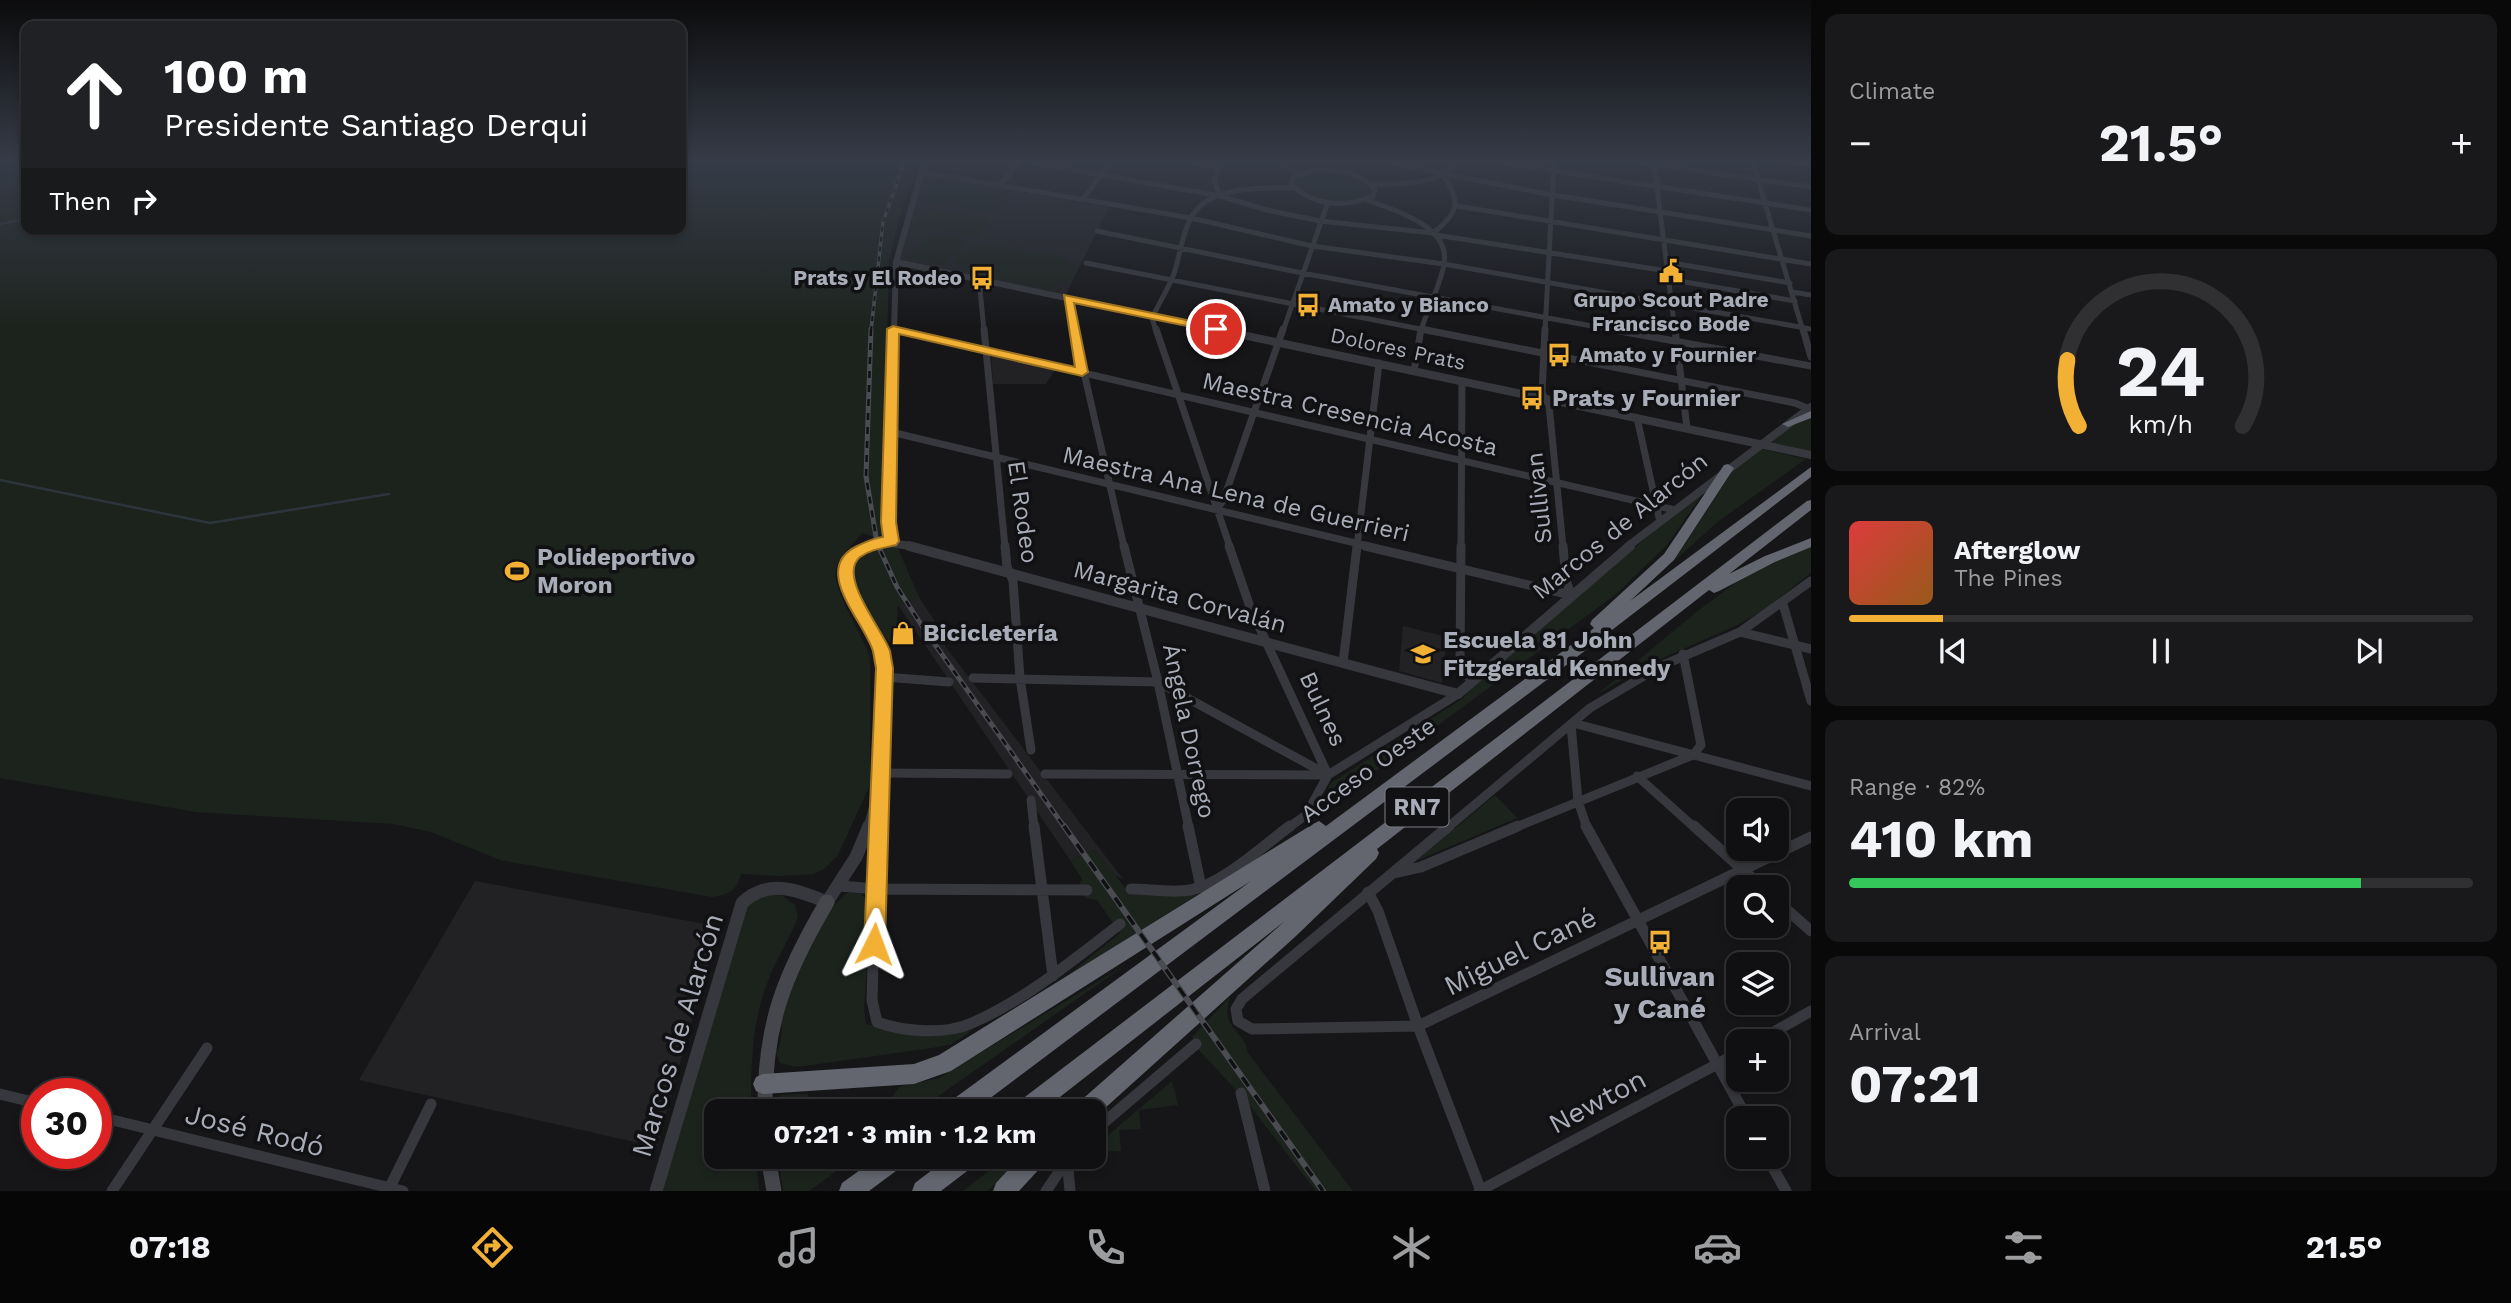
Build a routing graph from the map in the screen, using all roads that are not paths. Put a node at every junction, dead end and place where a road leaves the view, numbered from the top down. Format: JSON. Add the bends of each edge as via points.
{"nodes":[{"id":1,"x":909,"y":219,"type":"edge"},
{"id":2,"x":1191,"y":219,"type":"joint"},
{"id":3,"x":1308,"y":219,"type":"edge"},
{"id":4,"x":1410,"y":219,"type":"edge"},
{"id":5,"x":1451,"y":219,"type":"edge"},
{"id":6,"x":1530,"y":219,"type":"edge"},
{"id":7,"x":1550,"y":219,"type":"edge"},
{"id":8,"x":1660,"y":219,"type":"edge"},
{"id":9,"x":1696,"y":219,"type":"edge"},
{"id":10,"x":1770,"y":219,"type":"edge"},
{"id":11,"x":1320,"y":221,"type":"junction"},
{"id":12,"x":1550,"y":222,"type":"junction"},
{"id":13,"x":1773,"y":230,"type":"junction"},
{"id":14,"x":1097,"y":231,"type":"dead end"},
{"id":15,"x":1435,"y":234,"type":"junction"},
{"id":16,"x":1811,"y":236,"type":"edge"},
{"id":17,"x":1662,"y":240,"type":"junction"},
{"id":18,"x":1312,"y":246,"type":"junction"},
{"id":19,"x":1183,"y":247,"type":"junction"},
{"id":20,"x":1548,"y":250,"type":"junction"},
{"id":21,"x":1782,"y":260,"type":"junction"},
{"id":22,"x":896,"y":262,"type":"junction"},
{"id":23,"x":1086,"y":262,"type":"dead end"},
{"id":24,"x":1666,"y":262,"type":"junction"},
{"id":25,"x":1444,"y":264,"type":"junction"},
{"id":26,"x":1811,"y":264,"type":"edge"},
{"id":27,"x":1667,"y":271,"type":"junction"},
{"id":28,"x":1302,"y":273,"type":"junction"},
{"id":29,"x":979,"y":279,"type":"junction"},
{"id":30,"x":1172,"y":279,"type":"junction"},
{"id":31,"x":1668,"y":279,"type":"junction"},
{"id":32,"x":1548,"y":282,"type":"junction"},
{"id":33,"x":1790,"y":283,"type":"junction"},
{"id":34,"x":1793,"y":292,"type":"junction"},
{"id":35,"x":1433,"y":295,"type":"junction"},
{"id":36,"x":1811,"y":295,"type":"edge"},
{"id":37,"x":1068,"y":298,"type":"junction"},
{"id":38,"x":1795,"y":301,"type":"junction"},
{"id":39,"x":1292,"y":303,"type":"junction"},
{"id":40,"x":1670,"y":304,"type":"junction"},
{"id":41,"x":1153,"y":316,"type":"junction"},
{"id":42,"x":1546,"y":316,"type":"junction"},
{"id":43,"x":1802,"y":327,"type":"junction"},
{"id":44,"x":893,"y":329,"type":"junction"},
{"id":45,"x":1421,"y":329,"type":"junction"},
{"id":46,"x":1811,"y":329,"type":"edge"},
{"id":47,"x":1675,"y":340,"type":"junction"},
{"id":48,"x":1278,"y":342,"type":"junction"},
{"id":49,"x":984,"y":349,"type":"junction"},
{"id":50,"x":1544,"y":353,"type":"junction"},
{"id":51,"x":1811,"y":357,"type":"edge"},
{"id":52,"x":1379,"y":363,"type":"junction"},
{"id":53,"x":1811,"y":366,"type":"edge"},
{"id":54,"x":1415,"y":370,"type":"junction"},
{"id":55,"x":1082,"y":372,"type":"junction"},
{"id":56,"x":1680,"y":380,"type":"junction"},
{"id":57,"x":1462,"y":381,"type":"junction"},
{"id":58,"x":1177,"y":394,"type":"junction"},
{"id":59,"x":1545,"y":398,"type":"junction"},
{"id":60,"x":1810,"y":410,"type":"edge"},
{"id":61,"x":1255,"y":412,"type":"junction"},
{"id":62,"x":1637,"y":418,"type":"junction"},
{"id":63,"x":1788,"y":424,"type":"joint"},
{"id":64,"x":1687,"y":428,"type":"junction"},
{"id":65,"x":891,"y":432,"type":"junction"},
{"id":66,"x":1371,"y":440,"type":"junction"},
{"id":67,"x":1758,"y":443,"type":"junction"},
{"id":68,"x":1811,"y":455,"type":"edge"},
{"id":69,"x":994,"y":456,"type":"junction"},
{"id":70,"x":1461,"y":459,"type":"junction"},
{"id":71,"x":1728,"y":468,"type":"junction"},
{"id":72,"x":1811,"y":471,"type":"edge"},
{"id":73,"x":1556,"y":482,"type":"junction"},
{"id":74,"x":1108,"y":484,"type":"junction"},
{"id":75,"x":1655,"y":505,"type":"junction"},
{"id":76,"x":1811,"y":505,"type":"edge"},
{"id":77,"x":1217,"y":509,"type":"junction"},
{"id":78,"x":1675,"y":510,"type":"junction"},
{"id":79,"x":1660,"y":522,"type":"junction"},
{"id":80,"x":891,"y":541,"type":"junction"},
{"id":81,"x":1358,"y":542,"type":"junction"},
{"id":82,"x":1811,"y":542,"type":"edge"},
{"id":83,"x":1460,"y":566,"type":"junction"},
{"id":84,"x":1010,"y":573,"type":"junction"},
{"id":85,"x":1811,"y":582,"type":"edge"},
{"id":86,"x":1571,"y":594,"type":"junction"},
{"id":87,"x":1783,"y":604,"type":"junction"},
{"id":88,"x":1141,"y":608,"type":"junction"},
{"id":89,"x":1676,"y":608,"type":"junction"},
{"id":90,"x":1740,"y":632,"type":"junction"},
{"id":91,"x":1265,"y":641,"type":"junction"},
{"id":92,"x":1795,"y":645,"type":"junction"},
{"id":93,"x":1811,"y":649,"type":"edge"},
{"id":94,"x":1683,"y":654,"type":"junction"},
{"id":95,"x":1343,"y":663,"type":"junction"},
{"id":96,"x":1551,"y":669,"type":"junction"},
{"id":97,"x":884,"y":677,"type":"junction"},
{"id":98,"x":973,"y":678,"type":"dead end"},
{"id":99,"x":1020,"y":678,"type":"junction"},
{"id":100,"x":1472,"y":680,"type":"junction"},
{"id":101,"x":949,"y":682,"type":"dead end"},
{"id":102,"x":1158,"y":682,"type":"junction"},
{"id":103,"x":1458,"y":694,"type":"junction"},
{"id":104,"x":1811,"y":701,"type":"edge"},
{"id":105,"x":1572,"y":724,"type":"junction"},
{"id":106,"x":1031,"y":750,"type":"dead end"},
{"id":107,"x":1693,"y":755,"type":"junction"},
{"id":108,"x":881,"y":774,"type":"junction"},
{"id":109,"x":1008,"y":774,"type":"dead end"},
{"id":110,"x":1045,"y":774,"type":"dead end"},
{"id":111,"x":1178,"y":775,"type":"junction"},
{"id":112,"x":1328,"y":775,"type":"junction"},
{"id":113,"x":1637,"y":776,"type":"junction"},
{"id":114,"x":1811,"y":786,"type":"edge"},
{"id":115,"x":878,"y":797,"type":"junction"},
{"id":116,"x":1031,"y":800,"type":"dead end"},
{"id":117,"x":1578,"y":802,"type":"junction"},
{"id":118,"x":1364,"y":806,"type":"junction"},
{"id":119,"x":1390,"y":828,"type":"junction"},
{"id":120,"x":1811,"y":837,"type":"edge"},
{"id":121,"x":1742,"y":870,"type":"junction"},
{"id":122,"x":1394,"y":873,"type":"junction"},
{"id":123,"x":1748,"y":875,"type":"edge"},
{"id":124,"x":840,"y":886,"type":"junction"},
{"id":125,"x":1201,"y":887,"type":"junction"},
{"id":126,"x":877,"y":889,"type":"junction"},
{"id":127,"x":1131,"y":889,"type":"dead end"},
{"id":128,"x":1042,"y":890,"type":"junction"},
{"id":129,"x":1087,"y":890,"type":"dead end"},
{"id":130,"x":1368,"y":892,"type":"junction"},
{"id":131,"x":827,"y":902,"type":"junction"},
{"id":132,"x":1789,"y":912,"type":"edge"},
{"id":133,"x":1640,"y":920,"type":"junction"},
{"id":134,"x":1120,"y":924,"type":"dead end"},
{"id":135,"x":1811,"y":931,"type":"edge"},
{"id":136,"x":1054,"y":975,"type":"junction"},
{"id":137,"x":1811,"y":1011,"type":"edge"},
{"id":138,"x":1418,"y":1026,"type":"junction"},
{"id":139,"x":1779,"y":1029,"type":"edge"},
{"id":140,"x":1196,"y":1044,"type":"dead end"},
{"id":141,"x":207,"y":1048,"type":"dead end"},
{"id":142,"x":1726,"y":1059,"type":"edge"},
{"id":143,"x":1717,"y":1064,"type":"junction"},
{"id":144,"x":763,"y":1084,"type":"junction"},
{"id":145,"x":1241,"y":1093,"type":"dead end"},
{"id":146,"x":0,"y":1094,"type":"edge"},
{"id":147,"x":21,"y":1099,"type":"edge"},
{"id":148,"x":764,"y":1099,"type":"edge"},
{"id":149,"x":972,"y":1099,"type":"edge"},
{"id":150,"x":1040,"y":1099,"type":"edge"},
{"id":151,"x":1099,"y":1099,"type":"edge"},
{"id":152,"x":431,"y":1104,"type":"dead end"},
{"id":153,"x":1740,"y":1106,"type":"edge"},
{"id":154,"x":112,"y":1120,"type":"edge"},
{"id":155,"x":1106,"y":1121,"type":"edge"},
{"id":156,"x":153,"y":1130,"type":"junction"},
{"id":157,"x":770,"y":1169,"type":"edge"},
{"id":158,"x":880,"y":1169,"type":"edge"},
{"id":159,"x":951,"y":1169,"type":"edge"},
{"id":160,"x":1024,"y":1169,"type":"edge"},
{"id":161,"x":1061,"y":1169,"type":"edge"},
{"id":162,"x":1069,"y":1169,"type":"edge"},
{"id":163,"x":1774,"y":1169,"type":"edge"},
{"id":164,"x":393,"y":1190,"type":"edge"},
{"id":165,"x":112,"y":1191,"type":"edge"},
{"id":166,"x":656,"y":1191,"type":"edge"},
{"id":167,"x":774,"y":1191,"type":"edge"},
{"id":168,"x":850,"y":1191,"type":"edge"},
{"id":169,"x":923,"y":1191,"type":"edge"},
{"id":170,"x":1004,"y":1191,"type":"edge"},
{"id":171,"x":1046,"y":1191,"type":"edge"},
{"id":172,"x":1070,"y":1191,"type":"edge"},
{"id":173,"x":1265,"y":1191,"type":"edge"},
{"id":174,"x":1480,"y":1191,"type":"edge"},
{"id":175,"x":1786,"y":1191,"type":"edge"}],
"edges":[{"from":1,"to":22,"type":"street"},
{"from":2,"to":18,"type":"street"},
{"from":2,"to":19,"type":"street"},
{"from":3,"to":11,"type":"street"},
{"from":4,"to":15,"type":"street"},
{"from":5,"to":15,"type":"street"},
{"from":6,"to":12,"type":"street"},
{"from":7,"to":12,"type":"street","name":"Sullivan"},
{"from":8,"to":17,"type":"street"},
{"from":9,"to":13,"type":"street"},
{"from":10,"to":13,"type":"street"},
{"from":11,"to":15,"type":"street"},
{"from":11,"to":18,"type":"street"},
{"from":12,"to":17,"type":"street"},
{"from":12,"to":20,"type":"street","name":"Sullivan"},
{"from":13,"to":16,"type":"street"},
{"from":13,"to":21,"type":"street"},
{"from":14,"to":19,"type":"street"},
{"from":15,"to":20,"type":"street"},
{"from":15,"to":25,"type":"street","via":[[1445,253]]},
{"from":17,"to":21,"type":"street"},
{"from":17,"to":24,"type":"street"},
{"from":18,"to":25,"type":"street"},
{"from":18,"to":28,"type":"street"},
{"from":19,"to":28,"type":"street"},
{"from":19,"to":30,"type":"street"},
{"from":20,"to":27,"type":"street"},
{"from":20,"to":32,"type":"street","name":"Sullivan"},
{"from":21,"to":26,"type":"street"},
{"from":21,"to":33,"type":"street"},
{"from":22,"to":29,"type":"street","name":"Dolores Prats"},
{"from":22,"to":44,"type":"street"},
{"from":23,"to":30,"type":"street"},
{"from":24,"to":27,"type":"street"},
{"from":24,"to":33,"type":"street"},
{"from":25,"to":32,"type":"street"},
{"from":25,"to":35,"type":"street"},
{"from":27,"to":31,"type":"street"},
{"from":28,"to":35,"type":"street"},
{"from":28,"to":39,"type":"street"},
{"from":29,"to":37,"type":"street","name":"Dolores Prats"},
{"from":29,"to":49,"type":"street","name":"El Rodeo"},
{"from":30,"to":39,"type":"street"},
{"from":30,"to":41,"type":"street"},
{"from":31,"to":38,"type":"street"},
{"from":31,"to":40,"type":"street"},
{"from":32,"to":40,"type":"street"},
{"from":32,"to":42,"type":"street","name":"Sullivan"},
{"from":33,"to":34,"type":"street"},
{"from":34,"to":36,"type":"street"},
{"from":34,"to":38,"type":"street"},
{"from":35,"to":42,"type":"street"},
{"from":35,"to":45,"type":"street"},
{"from":37,"to":41,"type":"street","name":"Dolores Prats"},
{"from":37,"to":55,"type":"street","name":"Ángela Dorrego"},
{"from":38,"to":43,"type":"street"},
{"from":39,"to":45,"type":"street"},
{"from":39,"to":48,"type":"street"},
{"from":40,"to":43,"type":"street"},
{"from":40,"to":47,"type":"street"},
{"from":41,"to":48,"type":"street","name":"Dolores Prats"},
{"from":41,"to":58,"type":"street","name":"Bulnes"},
{"from":42,"to":47,"type":"street"},
{"from":42,"to":50,"type":"street","name":"Sullivan"},
{"from":43,"to":46,"type":"street"},
{"from":43,"to":51,"type":"street"},
{"from":44,"to":49,"type":"street","name":"Maestra Cresencia Acosta"},
{"from":44,"to":65,"type":"street"},
{"from":45,"to":50,"type":"street"},
{"from":45,"to":54,"type":"street"},
{"from":47,"to":53,"type":"street"},
{"from":47,"to":56,"type":"street"},
{"from":48,"to":52,"type":"street","name":"Dolores Prats"},
{"from":48,"to":61,"type":"street"},
{"from":49,"to":55,"type":"street","name":"Maestra Cresencia Acosta"},
{"from":49,"to":69,"type":"street","name":"El Rodeo"},
{"from":50,"to":56,"type":"street"},
{"from":50,"to":59,"type":"street","name":"Sullivan"},
{"from":52,"to":54,"type":"street","name":"Dolores Prats"},
{"from":52,"to":66,"type":"street"},
{"from":54,"to":57,"type":"street","name":"Dolores Prats"},
{"from":55,"to":58,"type":"street","name":"Maestra Cresencia Acosta"},
{"from":55,"to":74,"type":"street","name":"Ángela Dorrego"},
{"from":56,"to":60,"type":"street"},
{"from":56,"to":64,"type":"street"},
{"from":57,"to":59,"type":"street","name":"Dolores Prats"},
{"from":57,"to":70,"type":"street"},
{"from":58,"to":61,"type":"street","name":"Maestra Cresencia Acosta"},
{"from":58,"to":77,"type":"street","name":"Bulnes"},
{"from":59,"to":62,"type":"street","name":"Dolores Prats"},
{"from":59,"to":73,"type":"street","name":"Sullivan"},
{"from":60,"to":63,"type":"highway"},
{"from":61,"to":66,"type":"street","name":"Maestra Cresencia Acosta"},
{"from":61,"to":77,"type":"street"},
{"from":62,"to":64,"type":"street","name":"Dolores Prats"},
{"from":62,"to":75,"type":"street"},
{"from":63,"to":67,"type":"street","name":"Marcos de Alarcón"},
{"from":64,"to":67,"type":"street","name":"Dolores Prats"},
{"from":65,"to":69,"type":"street","name":"Maestra Ana Lena de Guerrieri"},
{"from":65,"to":80,"type":"street"},
{"from":66,"to":70,"type":"street","name":"Maestra Cresencia Acosta"},
{"from":66,"to":81,"type":"street"},
{"from":67,"to":68,"type":"street","name":"Dolores Prats"},
{"from":67,"to":71,"type":"street","name":"Marcos de Alarcón"},
{"from":69,"to":74,"type":"street","name":"Maestra Ana Lena de Guerrieri"},
{"from":69,"to":84,"type":"street","name":"El Rodeo"},
{"from":70,"to":73,"type":"street","name":"Maestra Cresencia Acosta"},
{"from":70,"to":83,"type":"street"},
{"from":71,"to":78,"type":"street","name":"Marcos de Alarcón"},
{"from":71,"to":96,"type":"highway","via":[[1669,557]]},
{"from":72,"to":96,"type":"highway","name":"Acceso Oeste","number":"RN7"},
{"from":73,"to":75,"type":"street","name":"Maestra Cresencia Acosta"},
{"from":73,"to":86,"type":"street","name":"Sullivan"},
{"from":74,"to":77,"type":"street","name":"Maestra Ana Lena de Guerrieri"},
{"from":74,"to":88,"type":"street","name":"Ángela Dorrego"},
{"from":75,"to":78,"type":"street","name":"Maestra Cresencia Acosta"},
{"from":75,"to":79,"type":"street"},
{"from":76,"to":89,"type":"highway","number":"RN7"},
{"from":77,"to":81,"type":"street","name":"Maestra Ana Lena de Guerrieri"},
{"from":77,"to":91,"type":"street","name":"Bulnes"},
{"from":78,"to":79,"type":"street","name":"Marcos de Alarcón"},
{"from":79,"to":86,"type":"street","name":"Marcos de Alarcón"},
{"from":80,"to":84,"type":"street","name":"Margarita Corvalán"},
{"from":80,"to":97,"type":"street","via":[[855,553],[846,563],[845,574],[881,650]]},
{"from":81,"to":83,"type":"street","name":"Maestra Ana Lena de Guerrieri"},
{"from":81,"to":95,"type":"street"},
{"from":82,"to":89,"type":"highway"},
{"from":83,"to":86,"type":"street","name":"Maestra Ana Lena de Guerrieri"},
{"from":83,"to":100,"type":"street","via":[[1460,661]]},
{"from":84,"to":88,"type":"street","name":"Margarita Corvalán"},
{"from":84,"to":99,"type":"street","name":"El Rodeo"},
{"from":85,"to":87,"type":"street"},
{"from":86,"to":100,"type":"street","name":"Marcos de Alarcón"},
{"from":87,"to":90,"type":"street"},
{"from":87,"to":92,"type":"street"},
{"from":88,"to":91,"type":"street","name":"Margarita Corvalán"},
{"from":88,"to":102,"type":"street","name":"Ángela Dorrego"},
{"from":89,"to":119,"type":"highway","number":"RN7"},
{"from":90,"to":92,"type":"street"},
{"from":90,"to":94,"type":"street"},
{"from":91,"to":95,"type":"street","name":"Margarita Corvalán"},
{"from":91,"to":112,"type":"street","name":"Bulnes"},
{"from":92,"to":93,"type":"street"},
{"from":92,"to":104,"type":"street"},
{"from":94,"to":105,"type":"street","via":[[1604,698]]},
{"from":94,"to":107,"type":"street","via":[[1701,745]]},
{"from":95,"to":103,"type":"street","name":"Margarita Corvalán"},
{"from":96,"to":118,"type":"highway","name":"Acceso Oeste","number":"RN7"},
{"from":97,"to":101,"type":"street"},
{"from":97,"to":108,"type":"street"},
{"from":98,"to":99,"type":"street"},
{"from":99,"to":102,"type":"street"},
{"from":99,"to":106,"type":"street","name":"El Rodeo"},
{"from":100,"to":103,"type":"street","name":"Marcos de Alarcón"},
{"from":102,"to":111,"type":"street","name":"Ángela Dorrego"},
{"from":102,"to":112,"type":"street"},
{"from":103,"to":112,"type":"street","name":"Marcos de Alarcón"},
{"from":105,"to":107,"type":"street"},
{"from":105,"to":117,"type":"street"},
{"from":105,"to":122,"type":"street"},
{"from":107,"to":113,"type":"street"},
{"from":107,"to":114,"type":"street"},
{"from":108,"to":109,"type":"street"},
{"from":108,"to":115,"type":"street"},
{"from":110,"to":111,"type":"street"},
{"from":111,"to":112,"type":"street"},
{"from":111,"to":125,"type":"street","name":"Ángela Dorrego"},
{"from":112,"to":125,"type":"street","name":"Marcos de Alarcón","via":[[1306,814]]},
{"from":113,"to":117,"type":"street"},
{"from":113,"to":121,"type":"street"},
{"from":115,"to":124,"type":"street","via":[[861,850]]},
{"from":115,"to":126,"type":"street"},
{"from":116,"to":128,"type":"street"},
{"from":117,"to":122,"type":"street","via":[[1421,867]]},
{"from":117,"to":133,"type":"street","via":[[1582,819]]},
{"from":118,"to":144,"type":"highway","via":[[1341,815],[944,1064],[915,1074]]},
{"from":118,"to":149,"type":"highway","name":"Acceso Oeste","number":"RN7"},
{"from":119,"to":150,"type":"highway","number":"RN7"},
{"from":119,"to":151,"type":"highway","via":[[1289,930]]},
{"from":120,"to":121,"type":"street","name":"Miguel Cané"},
{"from":121,"to":123,"type":"street"},
{"from":121,"to":133,"type":"street","name":"Miguel Cané"},
{"from":122,"to":130,"type":"street"},
{"from":124,"to":126,"type":"street"},
{"from":124,"to":131,"type":"street"},
{"from":125,"to":127,"type":"street"},
{"from":126,"to":128,"type":"street"},
{"from":126,"to":136,"type":"street","via":[[872,1000],[877,1022],[907,1028],[971,1024]]},
{"from":128,"to":129,"type":"street"},
{"from":128,"to":136,"type":"street","via":[[1049,968]]},
{"from":130,"to":138,"type":"street"},
{"from":130,"to":138,"type":"street","name":"Miguel Cané","via":[[1242,999],[1235,1018],[1252,1029]]},
{"from":131,"to":144,"type":"main road","via":[[781,988]]},
{"from":131,"to":166,"type":"street","name":"Marcos de Alarcón","via":[[773,887],[760,888],[742,903]]},
{"from":132,"to":135,"type":"street"},
{"from":133,"to":138,"type":"street","name":"Miguel Cané"},
{"from":133,"to":143,"type":"street"},
{"from":134,"to":136,"type":"street"},
{"from":137,"to":139,"type":"street"},
{"from":138,"to":174,"type":"street"},
{"from":140,"to":155,"type":"street"},
{"from":141,"to":156,"type":"street"},
{"from":142,"to":143,"type":"street","name":"Newton"},
{"from":143,"to":153,"type":"street"},
{"from":143,"to":174,"type":"street","name":"Newton"},
{"from":144,"to":148,"type":"main road"},
{"from":145,"to":173,"type":"street"},
{"from":146,"to":147,"type":"street"},
{"from":152,"to":164,"type":"street"},
{"from":154,"to":156,"type":"street","name":"José Rodó"},
{"from":156,"to":164,"type":"street","name":"José Rodó"},
{"from":156,"to":165,"type":"street"},
{"from":157,"to":167,"type":"main road"},
{"from":158,"to":168,"type":"highway"},
{"from":159,"to":169,"type":"highway"},
{"from":160,"to":170,"type":"highway"},
{"from":161,"to":171,"type":"street"},
{"from":162,"to":172,"type":"street"},
{"from":163,"to":175,"type":"street"}]}
